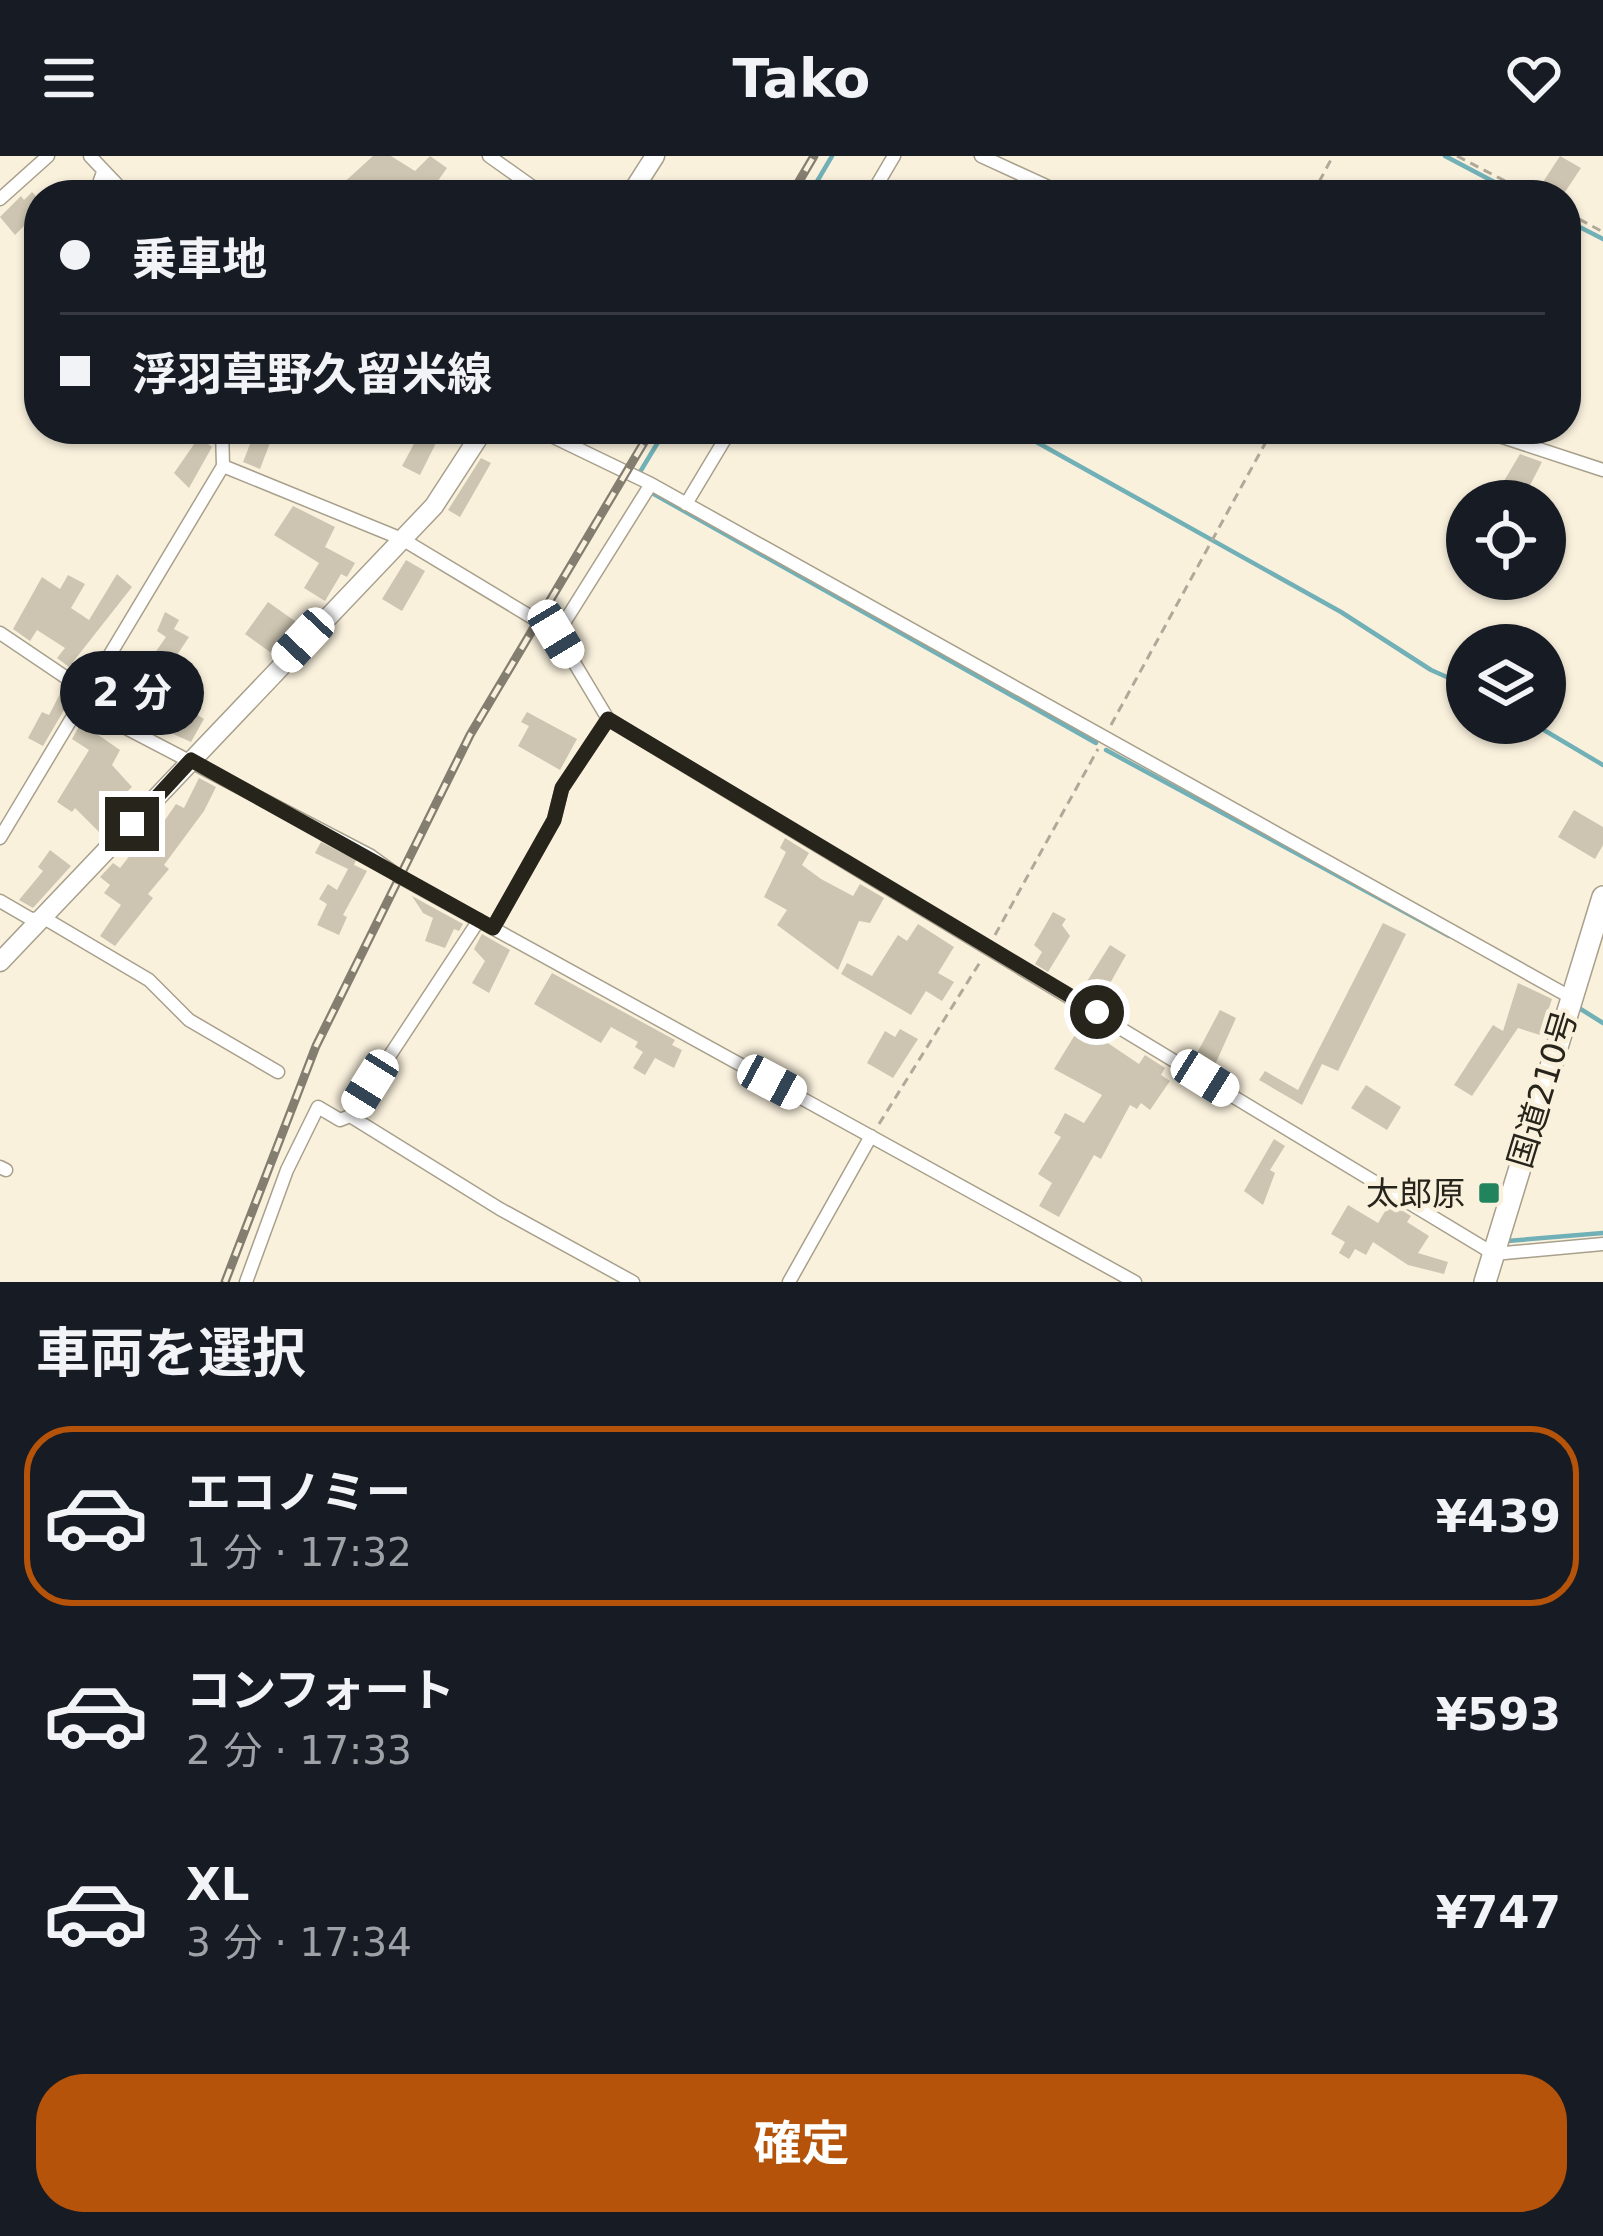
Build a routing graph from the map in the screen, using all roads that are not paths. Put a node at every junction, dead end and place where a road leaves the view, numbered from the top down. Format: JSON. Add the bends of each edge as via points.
{"nodes":[{"id":1,"x":48,"y":156,"type":"edge"},
{"id":2,"x":90,"y":156,"type":"edge"},
{"id":3,"x":489,"y":156,"type":"edge"},
{"id":4,"x":981,"y":156,"type":"edge"},
{"id":5,"x":103,"y":172,"type":"junction"},
{"id":6,"x":100,"y":180,"type":"edge"},
{"id":7,"x":111,"y":180,"type":"edge"},
{"id":8,"x":523,"y":180,"type":"edge"},
{"id":9,"x":1033,"y":180,"type":"edge"},
{"id":10,"x":0,"y":199,"type":"edge"},
{"id":11,"x":222,"y":444,"type":"edge"},
{"id":12,"x":474,"y":444,"type":"edge"},
{"id":13,"x":568,"y":444,"type":"edge"},
{"id":14,"x":722,"y":444,"type":"edge"},
{"id":15,"x":1524,"y":444,"type":"edge"},
{"id":16,"x":223,"y":466,"type":"junction"},
{"id":17,"x":1603,"y":470,"type":"edge"},
{"id":18,"x":651,"y":484,"type":"junction"},
{"id":19,"x":686,"y":504,"type":"junction"},
{"id":20,"x":402,"y":539,"type":"junction"},
{"id":21,"x":0,"y":633,"type":"edge"},
{"id":22,"x":556,"y":634,"type":"junction"},
{"id":23,"x":83,"y":697,"type":"junction"},
{"id":24,"x":608,"y":719,"type":"junction"},
{"id":25,"x":191,"y":760,"type":"junction"},
{"id":26,"x":0,"y":838,"type":"edge"},
{"id":27,"x":1603,"y":897,"type":"edge"},
{"id":28,"x":0,"y":901,"type":"edge"},
{"id":29,"x":44,"y":918,"type":"junction"},
{"id":30,"x":478,"y":920,"type":"junction"},
{"id":31,"x":493,"y":928,"type":"junction"},
{"id":32,"x":0,"y":962,"type":"edge"},
{"id":33,"x":1570,"y":997,"type":"junction"},
{"id":34,"x":278,"y":1072,"type":"dead end"},
{"id":35,"x":350,"y":1116,"type":"junction"},
{"id":36,"x":871,"y":1136,"type":"junction"},
{"id":37,"x":1603,"y":1244,"type":"edge"},
{"id":38,"x":1494,"y":1254,"type":"junction"},
{"id":39,"x":246,"y":1282,"type":"edge"},
{"id":40,"x":633,"y":1282,"type":"edge"},
{"id":41,"x":789,"y":1282,"type":"edge"},
{"id":42,"x":1135,"y":1282,"type":"edge"},
{"id":43,"x":1485,"y":1282,"type":"edge"}],
"edges":[{"from":1,"to":10,"type":"street"},
{"from":2,"to":5,"type":"street"},
{"from":3,"to":8,"type":"street"},
{"from":4,"to":9,"type":"street"},
{"from":5,"to":6,"type":"street"},
{"from":5,"to":7,"type":"street"},
{"from":11,"to":16,"type":"street"},
{"from":12,"to":20,"type":"main road"},
{"from":13,"to":18,"type":"street"},
{"from":14,"to":19,"type":"street"},
{"from":15,"to":17,"type":"street"},
{"from":16,"to":20,"type":"street"},
{"from":16,"to":23,"type":"street"},
{"from":18,"to":19,"type":"street"},
{"from":18,"to":22,"type":"street"},
{"from":19,"to":33,"type":"street"},
{"from":20,"to":22,"type":"street"},
{"from":20,"to":25,"type":"main road"},
{"from":21,"to":23,"type":"street"},
{"from":22,"to":24,"type":"street"},
{"from":23,"to":25,"type":"street"},
{"from":23,"to":26,"type":"street"},
{"from":24,"to":31,"type":"street","via":[[562,788],[554,820]]},
{"from":24,"to":38,"type":"street"},
{"from":25,"to":29,"type":"main road"},
{"from":25,"to":30,"type":"street"},
{"from":27,"to":33,"type":"highway","name":"国道210号"},
{"from":28,"to":29,"type":"street"},
{"from":29,"to":32,"type":"main road"},
{"from":29,"to":34,"type":"street"},
{"from":30,"to":31,"type":"street"},
{"from":30,"to":35,"type":"street"},
{"from":31,"to":36,"type":"street"},
{"from":33,"to":38,"type":"highway","name":"国道210号"},
{"from":35,"to":39,"type":"street","via":[[340,1120],[318,1108]]},
{"from":35,"to":40,"type":"street"},
{"from":36,"to":41,"type":"street"},
{"from":36,"to":42,"type":"street"},
{"from":37,"to":38,"type":"street"},
{"from":38,"to":43,"type":"highway","name":"国道210号"}]}
